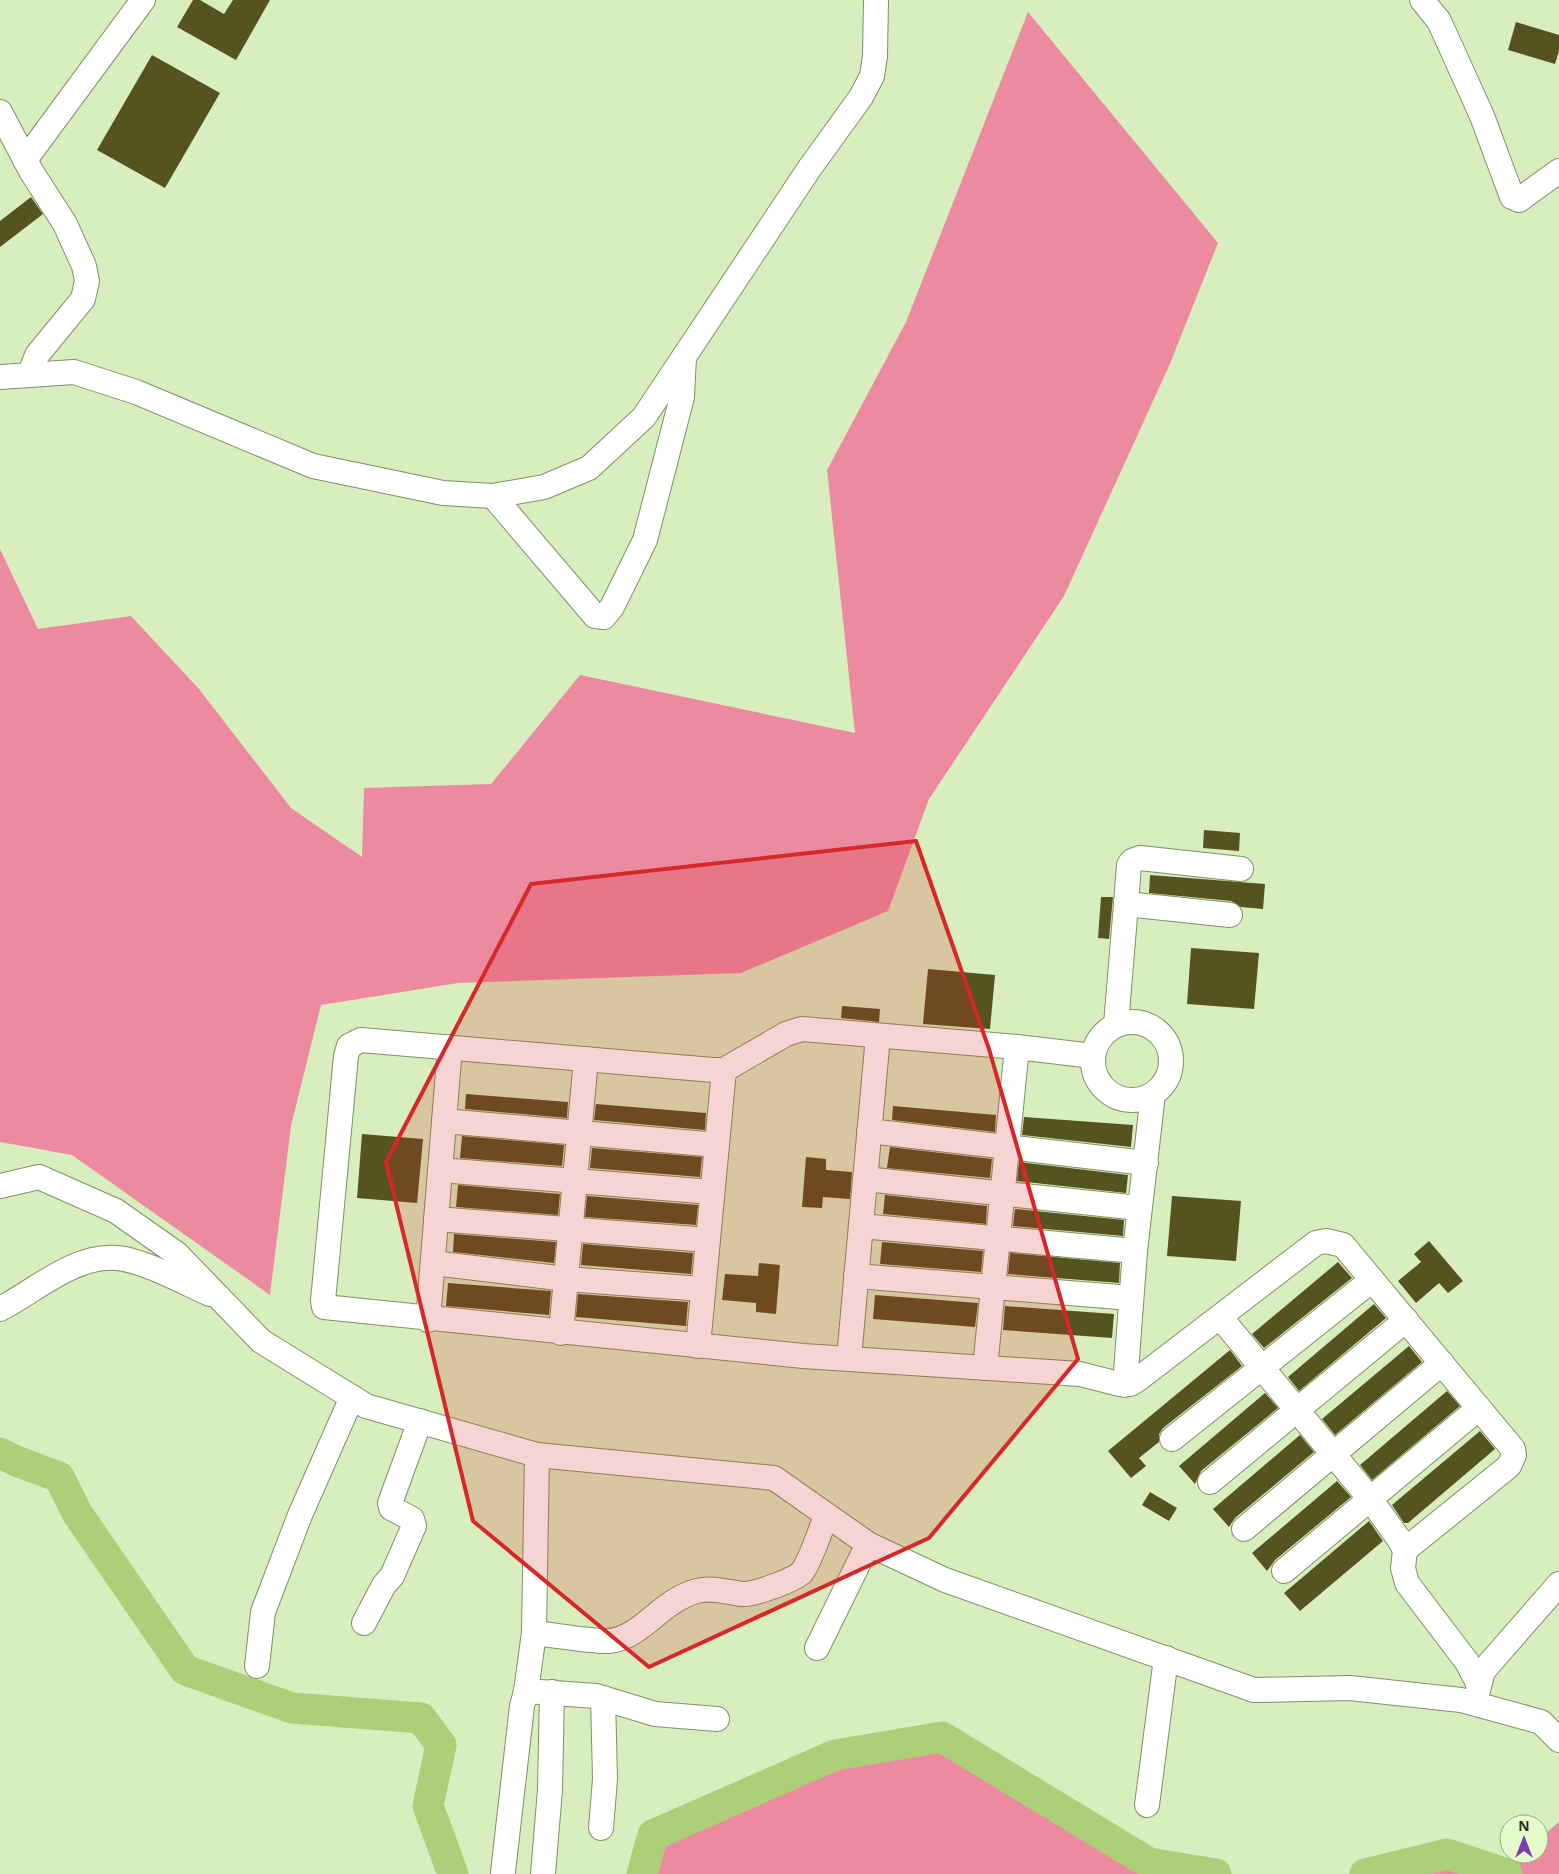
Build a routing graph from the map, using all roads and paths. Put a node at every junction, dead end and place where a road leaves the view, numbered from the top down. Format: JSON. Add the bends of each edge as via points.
{"nodes":[{"id":1,"x":143,"y":0,"type":"edge"},
{"id":2,"x":876,"y":0,"type":"edge"},
{"id":3,"x":1422,"y":0,"type":"edge"},
{"id":4,"x":0,"y":112,"type":"edge"},
{"id":5,"x":26,"y":160,"type":"junction"},
{"id":6,"x":1559,"y":171,"type":"edge"},
{"id":7,"x":684,"y":357,"type":"junction"},
{"id":8,"x":30,"y":373,"type":"junction"},
{"id":9,"x":0,"y":377,"type":"edge"},
{"id":10,"x":493,"y":496,"type":"junction"},
{"id":11,"x":1241,"y":868,"type":"dead end"},
{"id":12,"x":1126,"y":904,"type":"junction"},
{"id":13,"x":1230,"y":915,"type":"dead end"},
{"id":14,"x":1116,"y":1025,"type":"junction"},
{"id":15,"x":878,"y":1036,"type":"junction"},
{"id":16,"x":450,"y":1047,"type":"junction"},
{"id":17,"x":1017,"y":1047,"type":"junction"},
{"id":18,"x":1093,"y":1056,"type":"junction"},
{"id":19,"x":586,"y":1059,"type":"junction"},
{"id":20,"x":724,"y":1070,"type":"junction"},
{"id":21,"x":1153,"y":1094,"type":"junction"},
{"id":22,"x":444,"y":1121,"type":"junction"},
{"id":23,"x":869,"y":1131,"type":"junction"},
{"id":24,"x":579,"y":1134,"type":"junction"},
{"id":25,"x":717,"y":1145,"type":"junction"},
{"id":26,"x":1007,"y":1147,"type":"junction"},
{"id":27,"x":1146,"y":1163,"type":"junction"},
{"id":28,"x":440,"y":1170,"type":"junction"},
{"id":29,"x":865,"y":1179,"type":"junction"},
{"id":30,"x":575,"y":1182,"type":"junction"},
{"id":31,"x":0,"y":1186,"type":"edge"},
{"id":32,"x":712,"y":1192,"type":"junction"},
{"id":33,"x":1002,"y":1194,"type":"junction"},
{"id":34,"x":1139,"y":1208,"type":"junction"},
{"id":35,"x":436,"y":1218,"type":"junction"},
{"id":36,"x":861,"y":1226,"type":"junction"},
{"id":37,"x":570,"y":1230,"type":"junction"},
{"id":38,"x":708,"y":1240,"type":"junction"},
{"id":39,"x":998,"y":1240,"type":"junction"},
{"id":40,"x":1135,"y":1251,"type":"junction"},
{"id":41,"x":433,"y":1264,"type":"junction"},
{"id":42,"x":856,"y":1276,"type":"junction"},
{"id":43,"x":566,"y":1279,"type":"junction"},
{"id":44,"x":1372,"y":1280,"type":"junction"},
{"id":45,"x":993,"y":1288,"type":"junction"},
{"id":46,"x":704,"y":1289,"type":"junction"},
{"id":47,"x":1131,"y":1298,"type":"junction"},
{"id":48,"x":220,"y":1299,"type":"junction"},
{"id":49,"x":0,"y":1309,"type":"edge"},
{"id":50,"x":1221,"y":1318,"type":"junction"},
{"id":51,"x":428,"y":1320,"type":"junction"},
{"id":52,"x":1406,"y":1320,"type":"junction"},
{"id":53,"x":561,"y":1333,"type":"junction"},
{"id":54,"x":698,"y":1346,"type":"junction"},
{"id":55,"x":849,"y":1358,"type":"junction"},
{"id":56,"x":1442,"y":1363,"type":"junction"},
{"id":57,"x":986,"y":1368,"type":"junction"},
{"id":58,"x":1262,"y":1369,"type":"junction"},
{"id":59,"x":1125,"y":1384,"type":"junction"},
{"id":60,"x":352,"y":1397,"type":"junction"},
{"id":61,"x":1479,"y":1408,"type":"junction"},
{"id":62,"x":1296,"y":1411,"type":"junction"},
{"id":63,"x":420,"y":1421,"type":"junction"},
{"id":64,"x":1172,"y":1439,"type":"dead end"},
{"id":65,"x":1332,"y":1454,"type":"junction"},
{"id":66,"x":537,"y":1455,"type":"junction"},
{"id":67,"x":1210,"y":1482,"type":"dead end"},
{"id":68,"x":1371,"y":1500,"type":"junction"},
{"id":69,"x":826,"y":1516,"type":"junction"},
{"id":70,"x":1244,"y":1528,"type":"dead end"},
{"id":71,"x":868,"y":1544,"type":"junction"},
{"id":72,"x":1405,"y":1550,"type":"junction"},
{"id":73,"x":1284,"y":1571,"type":"dead end"},
{"id":74,"x":1559,"y":1584,"type":"edge"},
{"id":75,"x":364,"y":1623,"type":"dead end"},
{"id":76,"x":534,"y":1633,"type":"junction"},
{"id":77,"x":817,"y":1648,"type":"dead end"},
{"id":78,"x":1166,"y":1658,"type":"junction"},
{"id":79,"x":257,"y":1666,"type":"dead end"},
{"id":80,"x":526,"y":1691,"type":"junction"},
{"id":81,"x":552,"y":1692,"type":"junction"},
{"id":82,"x":1477,"y":1693,"type":"junction"},
{"id":83,"x":603,"y":1698,"type":"junction"},
{"id":84,"x":717,"y":1719,"type":"dead end"},
{"id":85,"x":1559,"y":1740,"type":"edge"},
{"id":86,"x":1147,"y":1805,"type":"dead end"},
{"id":87,"x":601,"y":1828,"type":"dead end"},
{"id":88,"x":503,"y":1872,"type":"dead end"},
{"id":89,"x":543,"y":1874,"type":"edge"}],
"edges":[{"from":1,"to":5,"type":"street"},
{"from":2,"to":7,"type":"street","via":[[872,76],[861,97]]},
{"from":3,"to":6,"type":"street","via":[[1438,21],[1478,107],[1512,197],[1520,200]]},
{"from":4,"to":5,"type":"street"},
{"from":5,"to":8,"type":"street","via":[[65,224],[84,266],[87,281],[83,299],[37,355]]},
{"from":7,"to":10,"type":"street","via":[[644,417],[589,468],[544,487]]},
{"from":7,"to":10,"type":"street","via":[[682,397],[645,540],[604,617],[595,616]]},
{"from":8,"to":9,"type":"street"},
{"from":8,"to":10,"type":"street","via":[[74,372],[136,392],[313,466],[443,493]]},
{"from":11,"to":12,"type":"street","via":[[1140,858],[1130,865]]},
{"from":12,"to":13,"type":"street"},
{"from":12,"to":14,"type":"street"},
{"from":14,"to":18,"type":"street","via":[[1098,1041]]},
{"from":14,"to":21,"type":"street","via":[[1143,1023],[1164,1039],[1171,1064],[1165,1081]]},
{"from":15,"to":17,"type":"street"},
{"from":15,"to":20,"type":"street","via":[[802,1029],[786,1034]]},
{"from":15,"to":23,"type":"street"},
{"from":16,"to":19,"type":"street"},
{"from":16,"to":22,"type":"street"},
{"from":16,"to":51,"type":"street","via":[[361,1040],[349,1046],[323,1301],[324,1308],[333,1310]]},
{"from":17,"to":18,"type":"street"},
{"from":17,"to":26,"type":"street"},
{"from":18,"to":21,"type":"street","via":[[1092,1065],[1098,1082],[1110,1094],[1127,1100]]},
{"from":19,"to":20,"type":"street"},
{"from":19,"to":24,"type":"street"},
{"from":20,"to":25,"type":"street"},
{"from":21,"to":27,"type":"street"},
{"from":22,"to":24,"type":"street"},
{"from":22,"to":28,"type":"street"},
{"from":23,"to":26,"type":"street"},
{"from":23,"to":29,"type":"street"},
{"from":24,"to":25,"type":"street"},
{"from":24,"to":30,"type":"street"},
{"from":25,"to":32,"type":"street"},
{"from":26,"to":27,"type":"street"},
{"from":26,"to":33,"type":"street"},
{"from":27,"to":34,"type":"street"},
{"from":28,"to":30,"type":"street"},
{"from":28,"to":35,"type":"street"},
{"from":29,"to":33,"type":"street"},
{"from":29,"to":36,"type":"street"},
{"from":30,"to":32,"type":"street"},
{"from":30,"to":37,"type":"street"},
{"from":31,"to":48,"type":"street","via":[[39,1177],[116,1211],[177,1254]]},
{"from":32,"to":38,"type":"street"},
{"from":33,"to":34,"type":"street"},
{"from":33,"to":39,"type":"street"},
{"from":34,"to":40,"type":"street"},
{"from":35,"to":37,"type":"street"},
{"from":35,"to":41,"type":"street"},
{"from":36,"to":39,"type":"street"},
{"from":36,"to":42,"type":"street"},
{"from":37,"to":38,"type":"street"},
{"from":37,"to":43,"type":"street"},
{"from":38,"to":46,"type":"street"},
{"from":39,"to":40,"type":"street"},
{"from":39,"to":45,"type":"street"},
{"from":40,"to":47,"type":"street"},
{"from":41,"to":43,"type":"street"},
{"from":41,"to":51,"type":"street"},
{"from":42,"to":45,"type":"street"},
{"from":42,"to":55,"type":"street"},
{"from":43,"to":46,"type":"street"},
{"from":43,"to":53,"type":"street"},
{"from":44,"to":50,"type":"street","via":[[1344,1245],[1326,1241],[1316,1243]]},
{"from":44,"to":52,"type":"street"},
{"from":44,"to":58,"type":"street"},
{"from":45,"to":47,"type":"street"},
{"from":45,"to":57,"type":"street"},
{"from":46,"to":54,"type":"street"},
{"from":47,"to":59,"type":"street"},
{"from":48,"to":49,"type":"street","via":[[147,1267],[118,1258],[101,1258],[71,1268]]},
{"from":48,"to":60,"type":"street","via":[[261,1340]]},
{"from":50,"to":58,"type":"street"},
{"from":50,"to":59,"type":"street","via":[[1137,1380]]},
{"from":51,"to":53,"type":"street"},
{"from":52,"to":56,"type":"street"},
{"from":52,"to":62,"type":"street"},
{"from":53,"to":54,"type":"street"},
{"from":54,"to":55,"type":"street"},
{"from":55,"to":57,"type":"street"},
{"from":56,"to":61,"type":"street"},
{"from":56,"to":65,"type":"street"},
{"from":57,"to":59,"type":"street","via":[[1080,1374]]},
{"from":58,"to":62,"type":"street"},
{"from":58,"to":64,"type":"street"},
{"from":60,"to":63,"type":"street","via":[[366,1406]]},
{"from":60,"to":79,"type":"street","via":[[262,1612]]},
{"from":61,"to":68,"type":"street"},
{"from":61,"to":72,"type":"street","via":[[1513,1449],[1514,1455],[1508,1466]]},
{"from":62,"to":65,"type":"street"},
{"from":62,"to":67,"type":"street"},
{"from":63,"to":66,"type":"street"},
{"from":63,"to":75,"type":"street","via":[[390,1503],[391,1508],[412,1519],[414,1526],[392,1576]]},
{"from":65,"to":68,"type":"street"},
{"from":65,"to":70,"type":"street"},
{"from":66,"to":69,"type":"street","via":[[774,1478]]},
{"from":66,"to":76,"type":"street"},
{"from":68,"to":72,"type":"street"},
{"from":68,"to":73,"type":"street"},
{"from":69,"to":71,"type":"street"},
{"from":69,"to":76,"type":"street","via":[[801,1572],[790,1579],[744,1594],[699,1591],[678,1598],[639,1629],[609,1641]]},
{"from":71,"to":77,"type":"street"},
{"from":71,"to":78,"type":"street","via":[[944,1580]]},
{"from":72,"to":82,"type":"street","via":[[1403,1568],[1407,1583],[1467,1662]]},
{"from":74,"to":82,"type":"street","via":[[1484,1671]]},
{"from":76,"to":80,"type":"street"},
{"from":78,"to":82,"type":"street","via":[[1254,1690],[1350,1688]]},
{"from":78,"to":86,"type":"street"},
{"from":80,"to":81,"type":"street"},
{"from":80,"to":88,"type":"street"},
{"from":81,"to":83,"type":"street"},
{"from":81,"to":89,"type":"street","via":[[550,1790]]},
{"from":82,"to":85,"type":"street","via":[[1541,1722]]},
{"from":83,"to":84,"type":"street","via":[[655,1714]]},
{"from":83,"to":87,"type":"street","via":[[605,1779]]}]}
